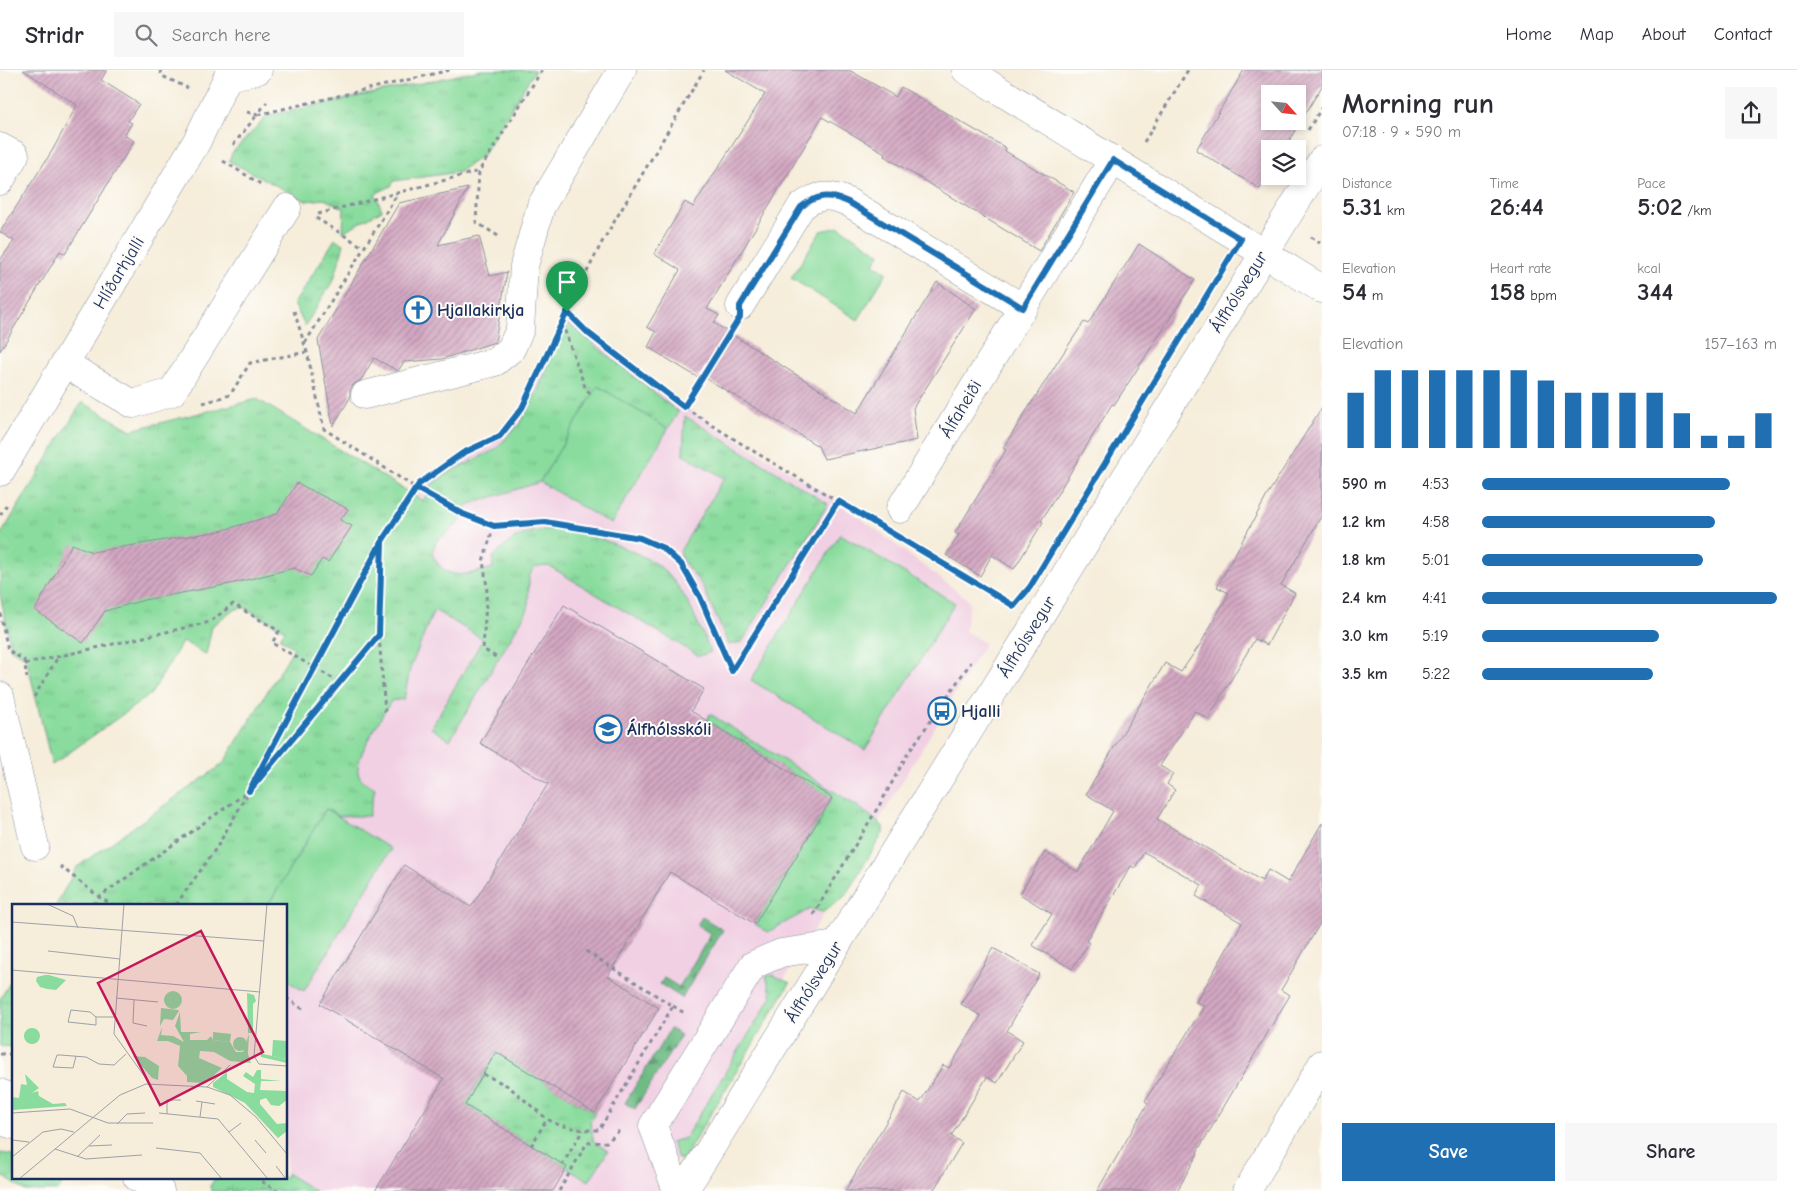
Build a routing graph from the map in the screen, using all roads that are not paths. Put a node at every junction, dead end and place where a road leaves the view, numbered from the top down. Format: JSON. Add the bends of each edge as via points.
{"nodes":[{"id":1,"x":258,"y":70,"type":"edge"},
{"id":2,"x":622,"y":70,"type":"edge"},
{"id":3,"x":966,"y":70,"type":"edge"},
{"id":4,"x":230,"y":74,"type":"edge"},
{"id":5,"x":0,"y":147,"type":"edge"},
{"id":6,"x":1322,"y":160,"type":"edge"},
{"id":7,"x":1120,"y":164,"type":"junction"},
{"id":8,"x":0,"y":181,"type":"edge"},
{"id":9,"x":300,"y":212,"type":"road end"},
{"id":10,"x":1263,"y":252,"type":"junction"},
{"id":11,"x":1322,"y":289,"type":"edge"},
{"id":12,"x":740,"y":306,"type":"road end"},
{"id":13,"x":1023,"y":308,"type":"junction"},
{"id":14,"x":65,"y":364,"type":"junction"},
{"id":15,"x":365,"y":395,"type":"dead end"},
{"id":16,"x":0,"y":472,"type":"edge"},
{"id":17,"x":900,"y":510,"type":"dead end"},
{"id":18,"x":0,"y":696,"type":"edge"},
{"id":19,"x":35,"y":846,"type":"road end"},
{"id":20,"x":836,"y":945,"type":"junction"},
{"id":21,"x":1322,"y":1064,"type":"edge"},
{"id":22,"x":0,"y":1093,"type":"edge"},
{"id":23,"x":12,"y":1098,"type":"edge"},
{"id":24,"x":139,"y":1178,"type":"edge"},
{"id":25,"x":160,"y":1191,"type":"edge"},
{"id":26,"x":677,"y":1191,"type":"edge"},
{"id":27,"x":684,"y":1191,"type":"edge"},
{"id":28,"x":1247,"y":1191,"type":"edge"}],
"edges":[{"from":1,"to":4,"type":"street"},
{"from":2,"to":15,"type":"street","via":[[541,206],[524,266],[520,329],[511,349],[484,366]]},
{"from":3,"to":7,"type":"street"},
{"from":4,"to":14,"type":"street","name":"Hlíðarhjalli","via":[[197,141]]},
{"from":5,"to":8,"type":"street","via":[[15,155]]},
{"from":6,"to":10,"type":"street","name":"Álfhólsvegur"},
{"from":7,"to":10,"type":"street"},
{"from":7,"to":13,"type":"street","name":"Álfaheiði"},
{"from":9,"to":14,"type":"street","via":[[172,392],[133,404]]},
{"from":10,"to":11,"type":"street"},
{"from":10,"to":20,"type":"street","name":"Álfhólsvegur"},
{"from":12,"to":13,"type":"street","via":[[801,207],[810,199],[836,196]]},
{"from":13,"to":17,"type":"street","name":"Álfaheiði"},
{"from":14,"to":16,"type":"street","name":"Hlíðarhjalli"},
{"from":18,"to":19,"type":"street"},
{"from":20,"to":26,"type":"street","via":[[781,953],[753,965],[653,1126]]},
{"from":20,"to":27,"type":"street","name":"Álfhólsvegur"},
{"from":21,"to":28,"type":"street"},
{"from":22,"to":23,"type":"street"},
{"from":24,"to":25,"type":"street"}]}
